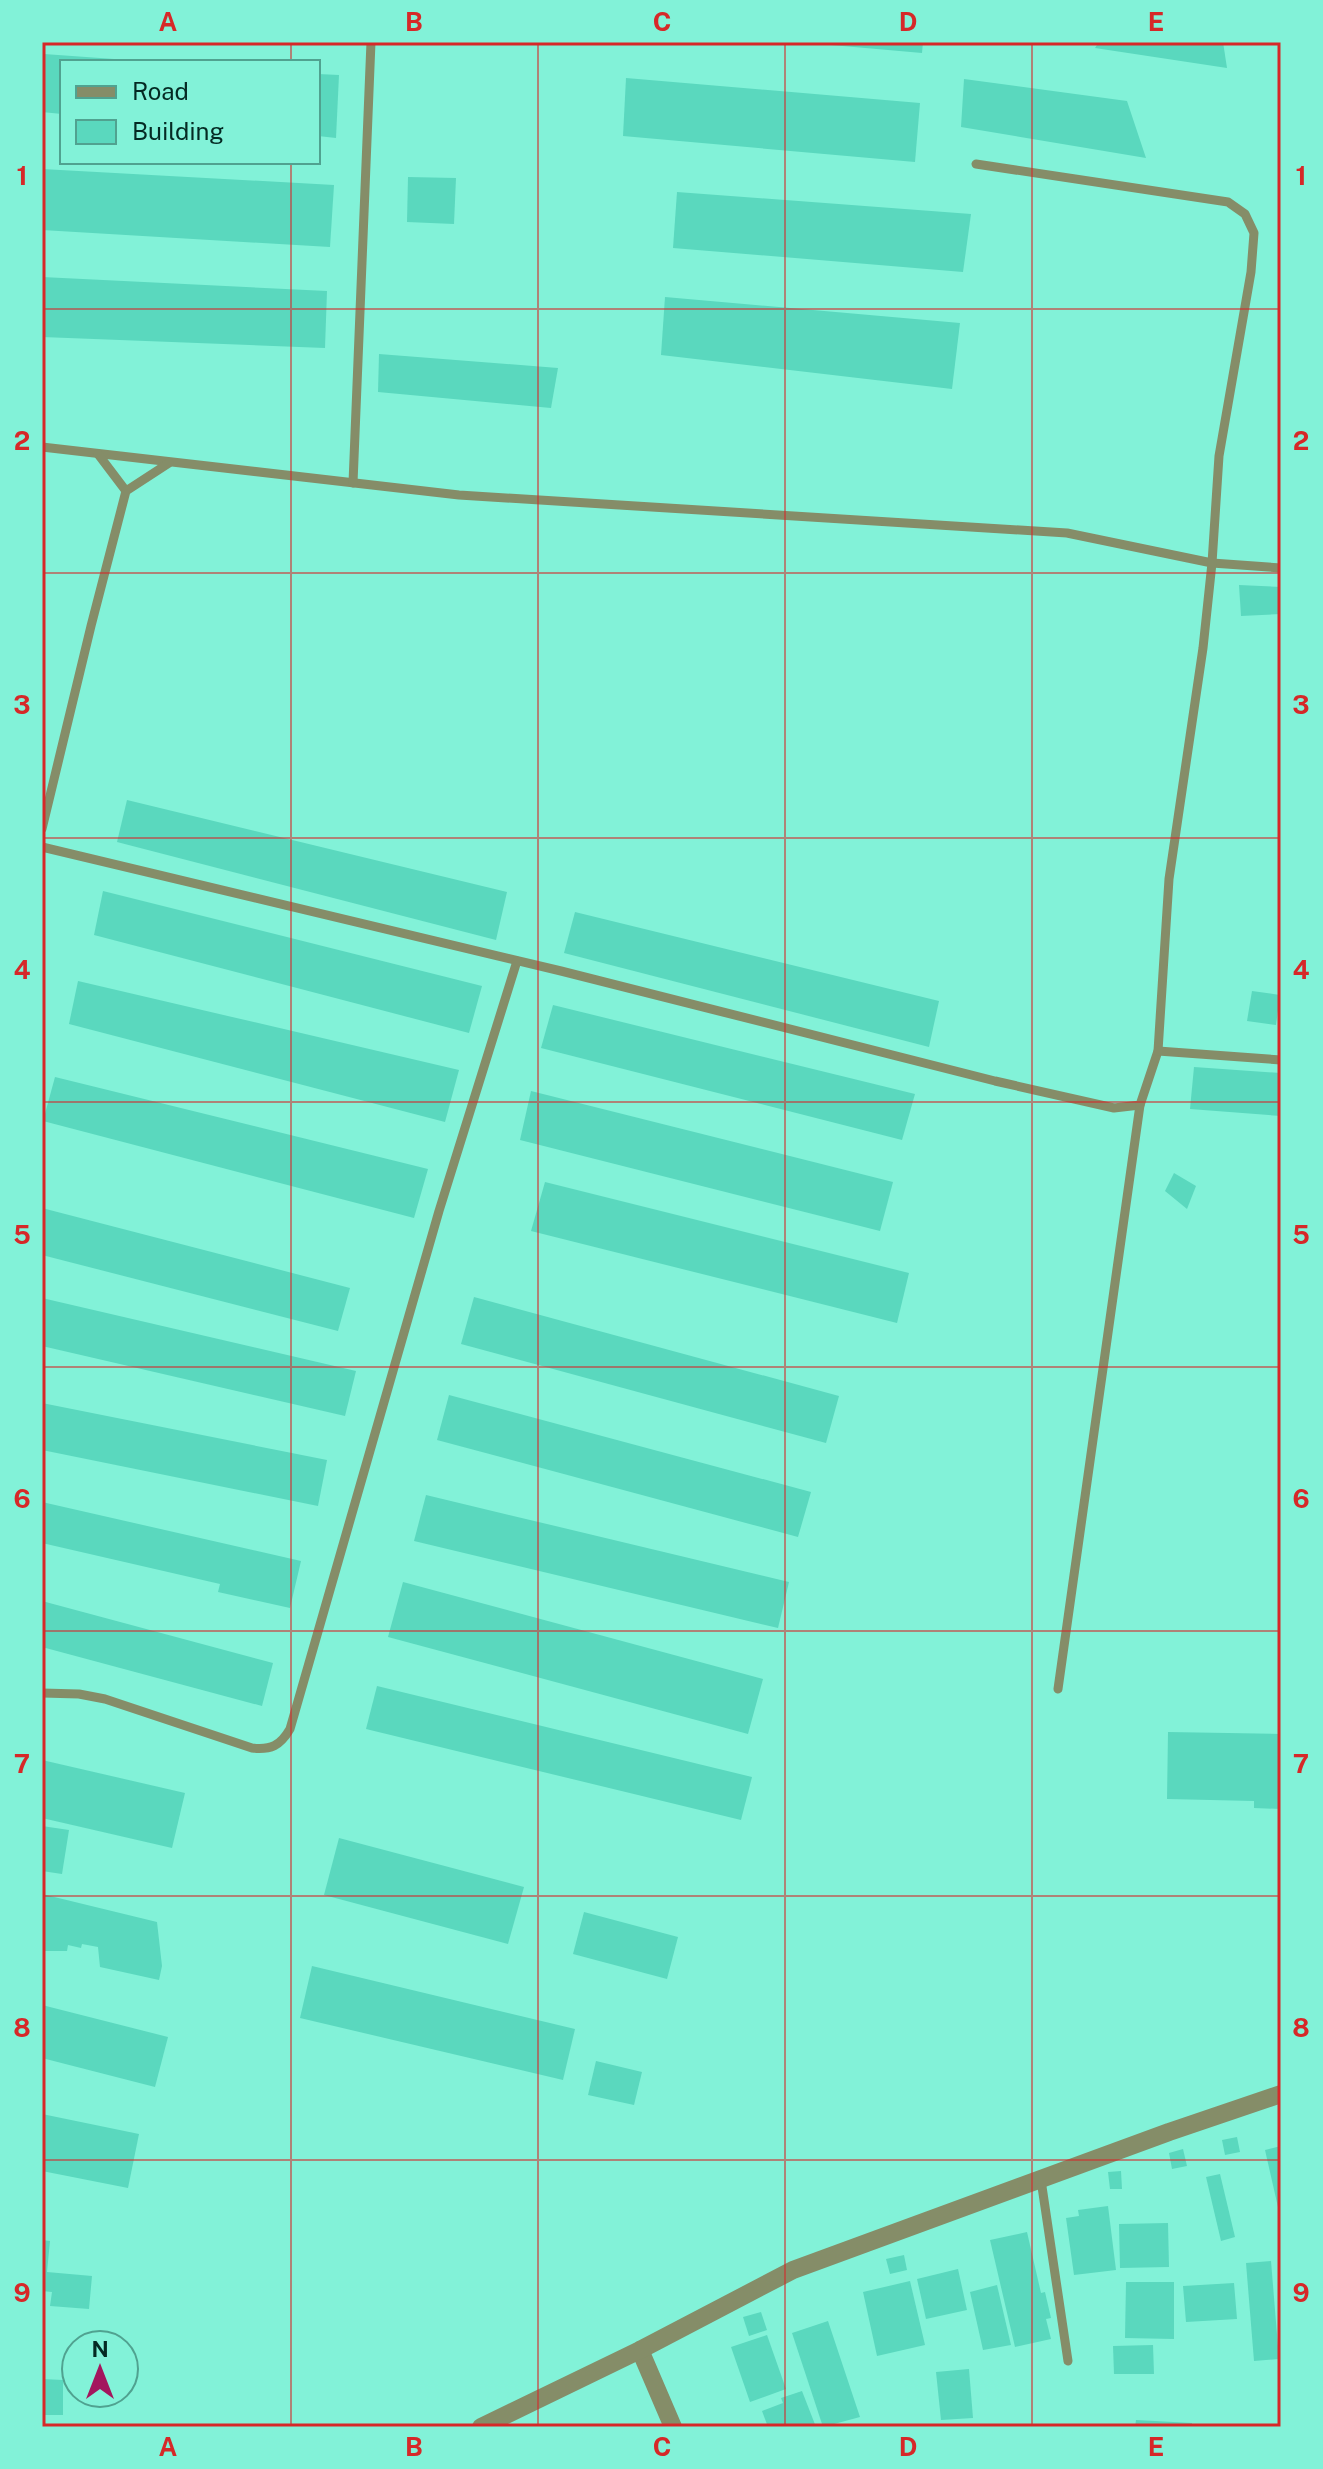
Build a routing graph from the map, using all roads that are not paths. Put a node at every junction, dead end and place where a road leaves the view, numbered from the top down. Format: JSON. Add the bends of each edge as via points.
{"nodes":[{"id":1,"x":371,"y":42,"type":"edge"},
{"id":2,"x":976,"y":164,"type":"dead end"},
{"id":3,"x":42,"y":447,"type":"edge"},
{"id":4,"x":98,"y":454,"type":"junction"},
{"id":5,"x":169,"y":463,"type":"junction"},
{"id":6,"x":353,"y":483,"type":"junction"},
{"id":7,"x":126,"y":491,"type":"junction"},
{"id":8,"x":1212,"y":563,"type":"junction"},
{"id":9,"x":1281,"y":568,"type":"edge"},
{"id":10,"x":42,"y":829,"type":"edge"},
{"id":11,"x":42,"y":847,"type":"edge"},
{"id":12,"x":517,"y":961,"type":"junction"},
{"id":13,"x":1158,"y":1051,"type":"junction"},
{"id":14,"x":1281,"y":1060,"type":"edge"},
{"id":15,"x":1140,"y":1105,"type":"junction"},
{"id":16,"x":1058,"y":1689,"type":"dead end"},
{"id":17,"x":42,"y":1693,"type":"edge"},
{"id":18,"x":1281,"y":2094,"type":"edge"},
{"id":19,"x":1041,"y":2180,"type":"junction"},
{"id":20,"x":640,"y":2350,"type":"junction"},
{"id":21,"x":1068,"y":2361,"type":"dead end"},
{"id":22,"x":481,"y":2427,"type":"edge"},
{"id":23,"x":673,"y":2427,"type":"edge"}],
"edges":[{"from":1,"to":6,"type":"lane"},
{"from":2,"to":8,"type":"lane","via":[[1228,202],[1245,214],[1254,233],[1251,272],[1219,456]]},
{"from":3,"to":4,"type":"lane"},
{"from":4,"to":5,"type":"lane"},
{"from":4,"to":7,"type":"lane"},
{"from":5,"to":6,"type":"lane"},
{"from":5,"to":7,"type":"lane"},
{"from":6,"to":8,"type":"lane","via":[[459,495],[1067,533]]},
{"from":7,"to":10,"type":"lane"},
{"from":8,"to":9,"type":"lane"},
{"from":8,"to":13,"type":"lane","via":[[1169,879]]},
{"from":11,"to":12,"type":"lane"},
{"from":12,"to":15,"type":"lane","via":[[995,1081],[1114,1108]]},
{"from":12,"to":17,"type":"lane","via":[[282,1742],[268,1749],[252,1748],[105,1699]]},
{"from":13,"to":14,"type":"lane"},
{"from":13,"to":15,"type":"lane"},
{"from":15,"to":16,"type":"lane"},
{"from":18,"to":19,"type":"street"},
{"from":19,"to":20,"type":"street","via":[[793,2270]]},
{"from":19,"to":21,"type":"lane"},
{"from":20,"to":22,"type":"street"},
{"from":20,"to":23,"type":"street"}]}
